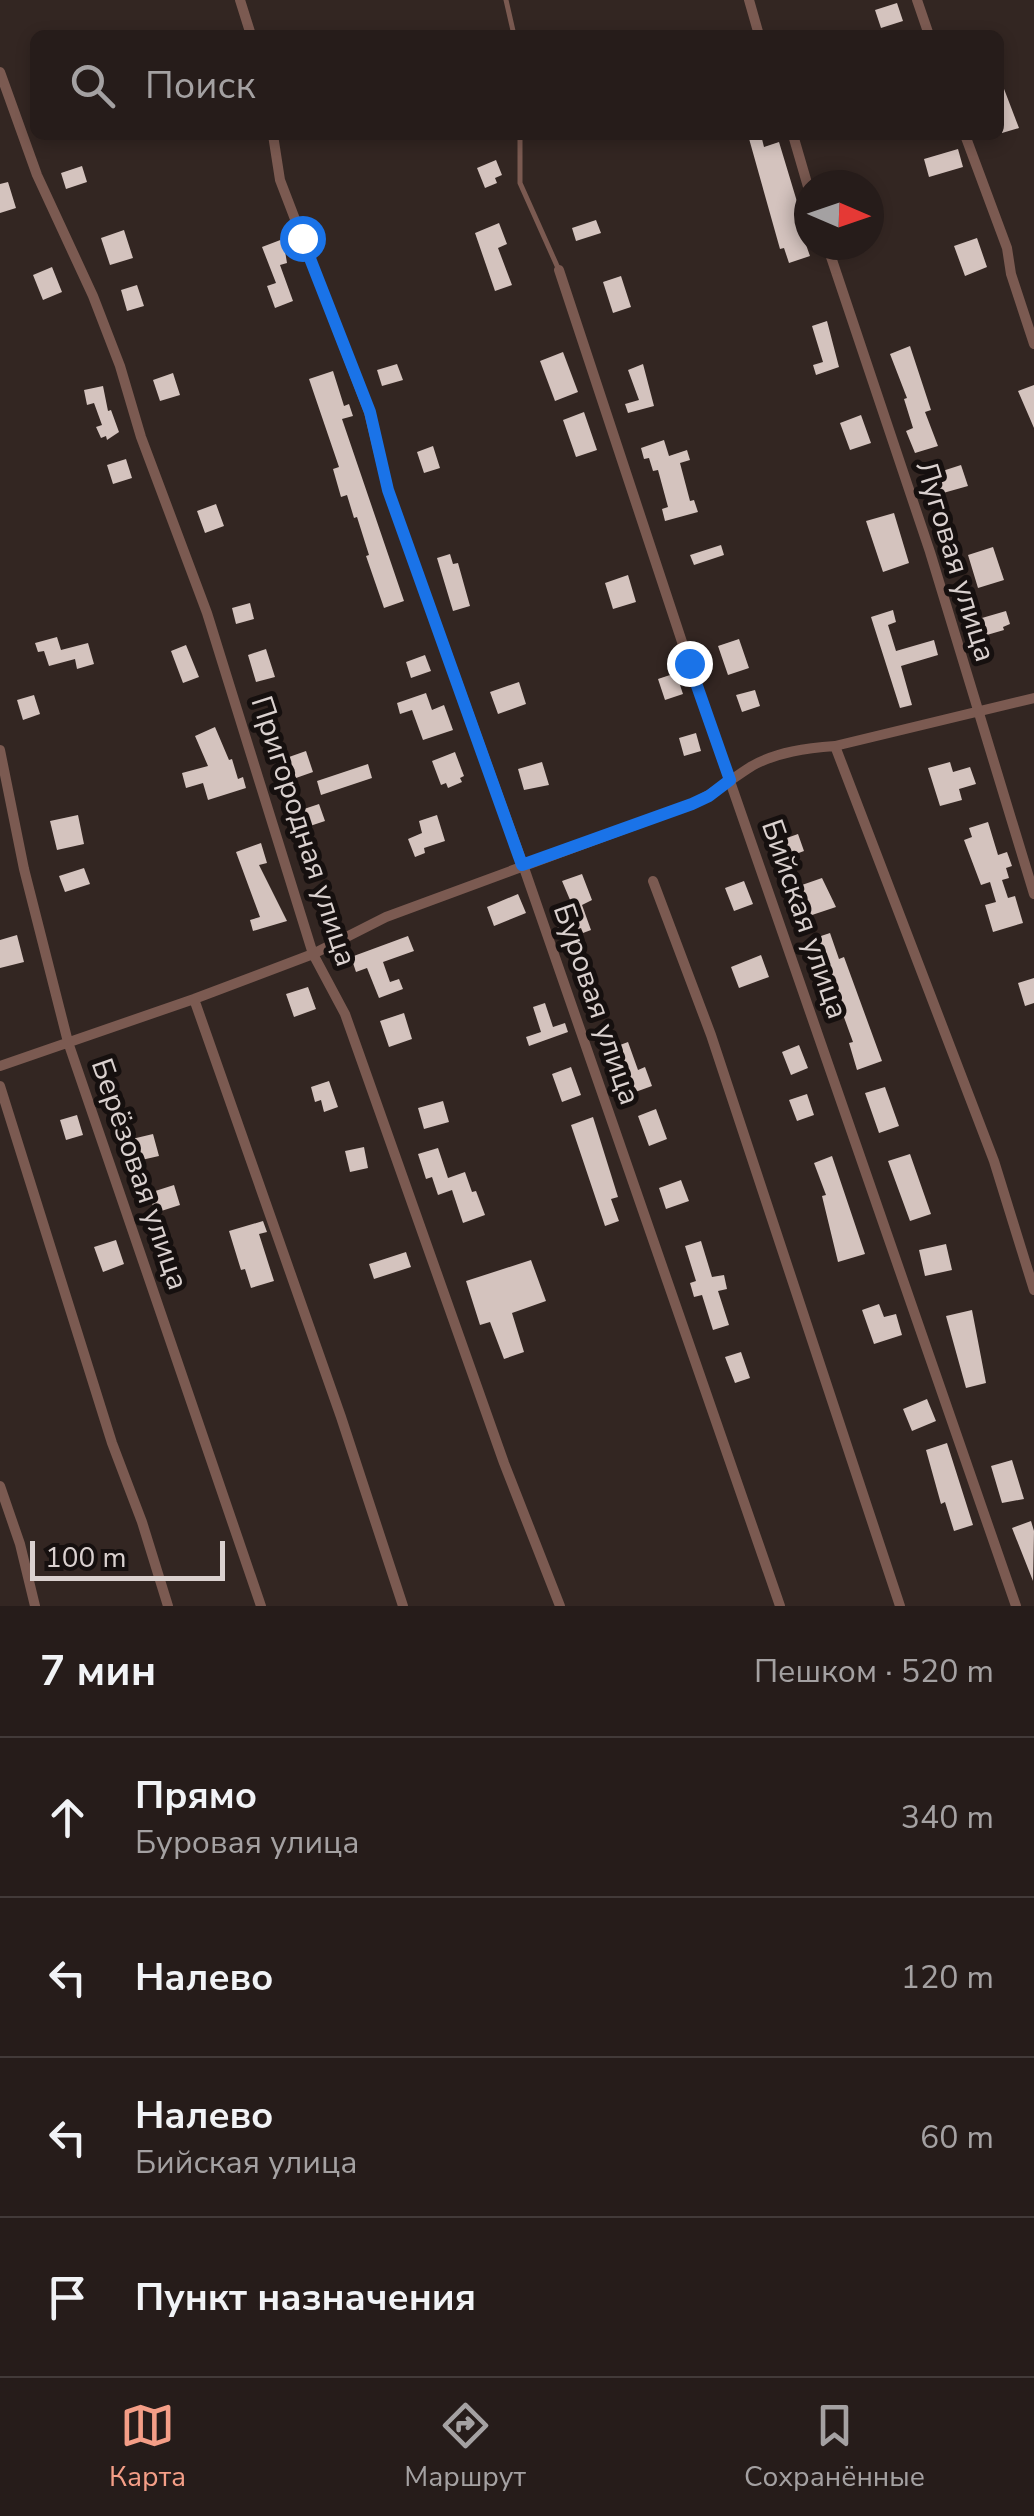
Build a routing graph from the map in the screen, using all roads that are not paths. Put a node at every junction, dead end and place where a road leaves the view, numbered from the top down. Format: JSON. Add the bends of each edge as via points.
{"nodes":[{"id":1,"x":240,"y":0,"type":"edge"},
{"id":2,"x":506,"y":0,"type":"edge"},
{"id":3,"x":748,"y":0,"type":"edge"},
{"id":4,"x":917,"y":0,"type":"edge"},
{"id":5,"x":249,"y":30,"type":"edge"},
{"id":6,"x":513,"y":30,"type":"edge"},
{"id":7,"x":757,"y":30,"type":"edge"},
{"id":8,"x":927,"y":30,"type":"edge"},
{"id":9,"x":0,"y":72,"type":"edge"},
{"id":10,"x":274,"y":140,"type":"edge"},
{"id":11,"x":520,"y":140,"type":"edge"},
{"id":12,"x":794,"y":140,"type":"edge"},
{"id":13,"x":967,"y":140,"type":"edge"},
{"id":14,"x":803,"y":170,"type":"edge"},
{"id":15,"x":832,"y":260,"type":"edge"},
{"id":16,"x":559,"y":270,"type":"joint"},
{"id":17,"x":1034,"y":344,"type":"edge"},
{"id":18,"x":1034,"y":698,"type":"edge"},
{"id":19,"x":976,"y":711,"type":"junction"},
{"id":20,"x":835,"y":746,"type":"junction"},
{"id":21,"x":0,"y":750,"type":"edge"},
{"id":22,"x":730,"y":780,"type":"junction"},
{"id":23,"x":522,"y":865,"type":"junction"},
{"id":24,"x":654,"y":880,"type":"dead end"},
{"id":25,"x":1034,"y":894,"type":"edge"},
{"id":26,"x":313,"y":954,"type":"junction"},
{"id":27,"x":194,"y":999,"type":"junction"},
{"id":28,"x":68,"y":1042,"type":"junction"},
{"id":29,"x":0,"y":1066,"type":"edge"},
{"id":30,"x":0,"y":1086,"type":"edge"},
{"id":31,"x":1034,"y":1290,"type":"edge"},
{"id":32,"x":0,"y":1486,"type":"edge"},
{"id":33,"x":34,"y":1606,"type":"edge"},
{"id":34,"x":168,"y":1606,"type":"edge"},
{"id":35,"x":261,"y":1606,"type":"edge"},
{"id":36,"x":402,"y":1606,"type":"edge"},
{"id":37,"x":560,"y":1606,"type":"edge"},
{"id":38,"x":780,"y":1606,"type":"edge"},
{"id":39,"x":900,"y":1606,"type":"edge"},
{"id":40,"x":1016,"y":1606,"type":"edge"}],
"edges":[{"from":1,"to":5,"type":"street"},
{"from":2,"to":6,"type":"lane"},
{"from":3,"to":7,"type":"street"},
{"from":4,"to":8,"type":"street"},
{"from":9,"to":26,"type":"street","name":"Пригородная улица","via":[[36,175],[120,366],[207,613]]},
{"from":10,"to":23,"type":"street","name":"Буровая улица","via":[[280,180],[370,412],[388,490]]},
{"from":11,"to":16,"type":"lane","name":"Бийская улица","via":[[520,182]]},
{"from":12,"to":14,"type":"street"},
{"from":13,"to":17,"type":"street"},
{"from":15,"to":19,"type":"street","name":"Луговая улица"},
{"from":16,"to":22,"type":"street","name":"Бийская улица"},
{"from":18,"to":19,"type":"street"},
{"from":19,"to":20,"type":"street"},
{"from":19,"to":25,"type":"street","name":"Луговая улица"},
{"from":20,"to":22,"type":"street","via":[[780,755]]},
{"from":20,"to":31,"type":"street","via":[[994,1161]]},
{"from":21,"to":28,"type":"street","name":"Берёзовая улица"},
{"from":22,"to":23,"type":"street","via":[[692,804]]},
{"from":22,"to":40,"type":"street","name":"Бийская улица"},
{"from":23,"to":26,"type":"street","via":[[386,917]]},
{"from":23,"to":38,"type":"street","name":"Буровая улица"},
{"from":24,"to":39,"type":"street"},
{"from":26,"to":27,"type":"street"},
{"from":26,"to":37,"type":"street","name":"Пригородная улица","via":[[345,1014]]},
{"from":27,"to":28,"type":"street"},
{"from":27,"to":36,"type":"street"},
{"from":28,"to":29,"type":"street"},
{"from":28,"to":35,"type":"street","name":"Берёзовая улица"},
{"from":30,"to":34,"type":"street"},
{"from":32,"to":33,"type":"street"}]}
